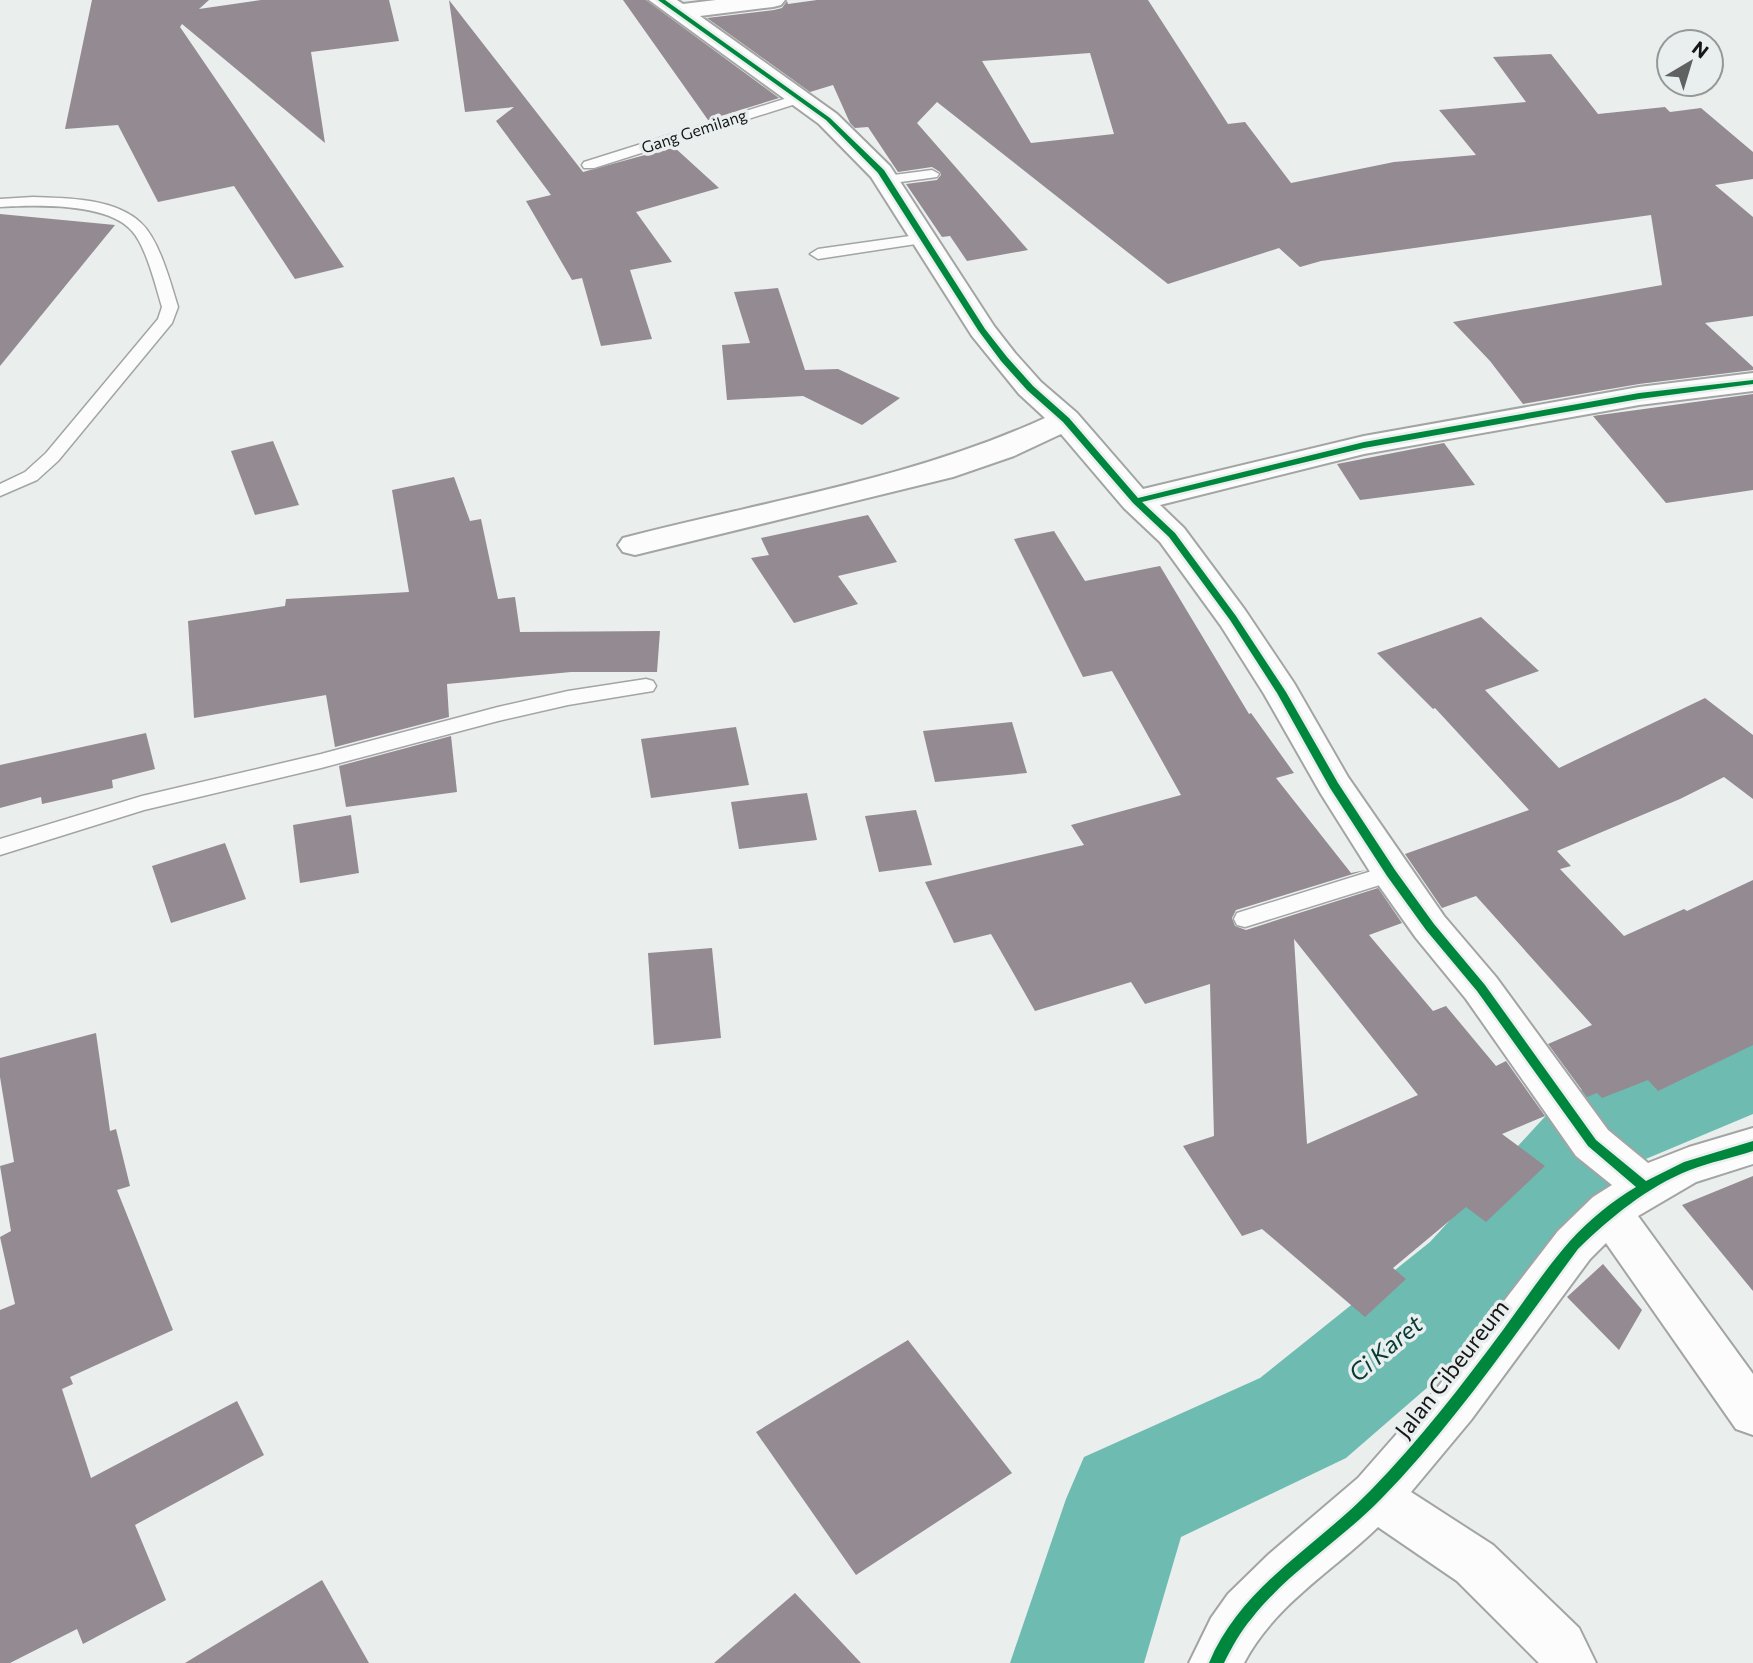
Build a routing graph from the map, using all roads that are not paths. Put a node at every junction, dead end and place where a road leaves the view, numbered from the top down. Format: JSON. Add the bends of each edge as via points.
{"nodes":[{"id":1,"x":774,"y":0,"type":"edge"},
{"id":2,"x":669,"y":6,"type":"edge"},
{"id":3,"x":800,"y":98,"type":"junction"},
{"id":4,"x":589,"y":165,"type":"dead end"},
{"id":5,"x":932,"y":174,"type":"dead end"},
{"id":6,"x":886,"y":180,"type":"junction"},
{"id":7,"x":0,"y":203,"type":"edge"},
{"id":8,"x":924,"y":239,"type":"junction"},
{"id":9,"x":818,"y":254,"type":"dead end"},
{"id":10,"x":1753,"y":382,"type":"edge"},
{"id":11,"x":1066,"y":420,"type":"junction"},
{"id":12,"x":0,"y":491,"type":"edge"},
{"id":13,"x":1136,"y":501,"type":"junction"},
{"id":14,"x":635,"y":545,"type":"dead end"},
{"id":15,"x":646,"y":686,"type":"dead end"},
{"id":16,"x":0,"y":847,"type":"edge"},
{"id":17,"x":1391,"y":873,"type":"junction"},
{"id":18,"x":1245,"y":919,"type":"dead end"},
{"id":19,"x":1753,"y":1146,"type":"edge"},
{"id":20,"x":1627,"y":1199,"type":"junction"},
{"id":21,"x":1753,"y":1413,"type":"edge"},
{"id":22,"x":1374,"y":1496,"type":"junction"},
{"id":23,"x":1216,"y":1663,"type":"edge"},
{"id":24,"x":1569,"y":1663,"type":"edge"}],
"edges":[{"from":1,"to":2,"type":"street"},
{"from":2,"to":3,"type":"street"},
{"from":3,"to":4,"type":"lane","name":"Gang Gemilang"},
{"from":3,"to":6,"type":"street","via":[[828,119]]},
{"from":5,"to":6,"type":"lane"},
{"from":6,"to":8,"type":"street"},
{"from":7,"to":12,"type":"lane","via":[[86,206],[128,220],[139,229],[170,307],[166,320],[52,457],[31,475]]},
{"from":8,"to":9,"type":"lane"},
{"from":8,"to":11,"type":"street","via":[[1004,359]]},
{"from":10,"to":13,"type":"street","via":[[1639,396],[1364,445]]},
{"from":11,"to":13,"type":"street"},
{"from":11,"to":14,"type":"street","via":[[942,470]]},
{"from":13,"to":17,"type":"street","via":[[1172,535],[1233,618]]},
{"from":15,"to":16,"type":"lane","via":[[498,714],[142,803]]},
{"from":17,"to":18,"type":"lane"},
{"from":17,"to":20,"type":"street","via":[[1481,988]]},
{"from":19,"to":20,"type":"street","name":"Jalan Cibeureum","via":[[1682,1168]]},
{"from":20,"to":21,"type":"street"},
{"from":20,"to":22,"type":"street","name":"Jalan Cibeureum","via":[[1574,1245],[1457,1402]]},
{"from":22,"to":23,"type":"street","name":"Jalan Cibeureum","via":[[1265,1592],[1237,1623]]},
{"from":22,"to":24,"type":"street","via":[[1475,1563],[1560,1647]]}]}
